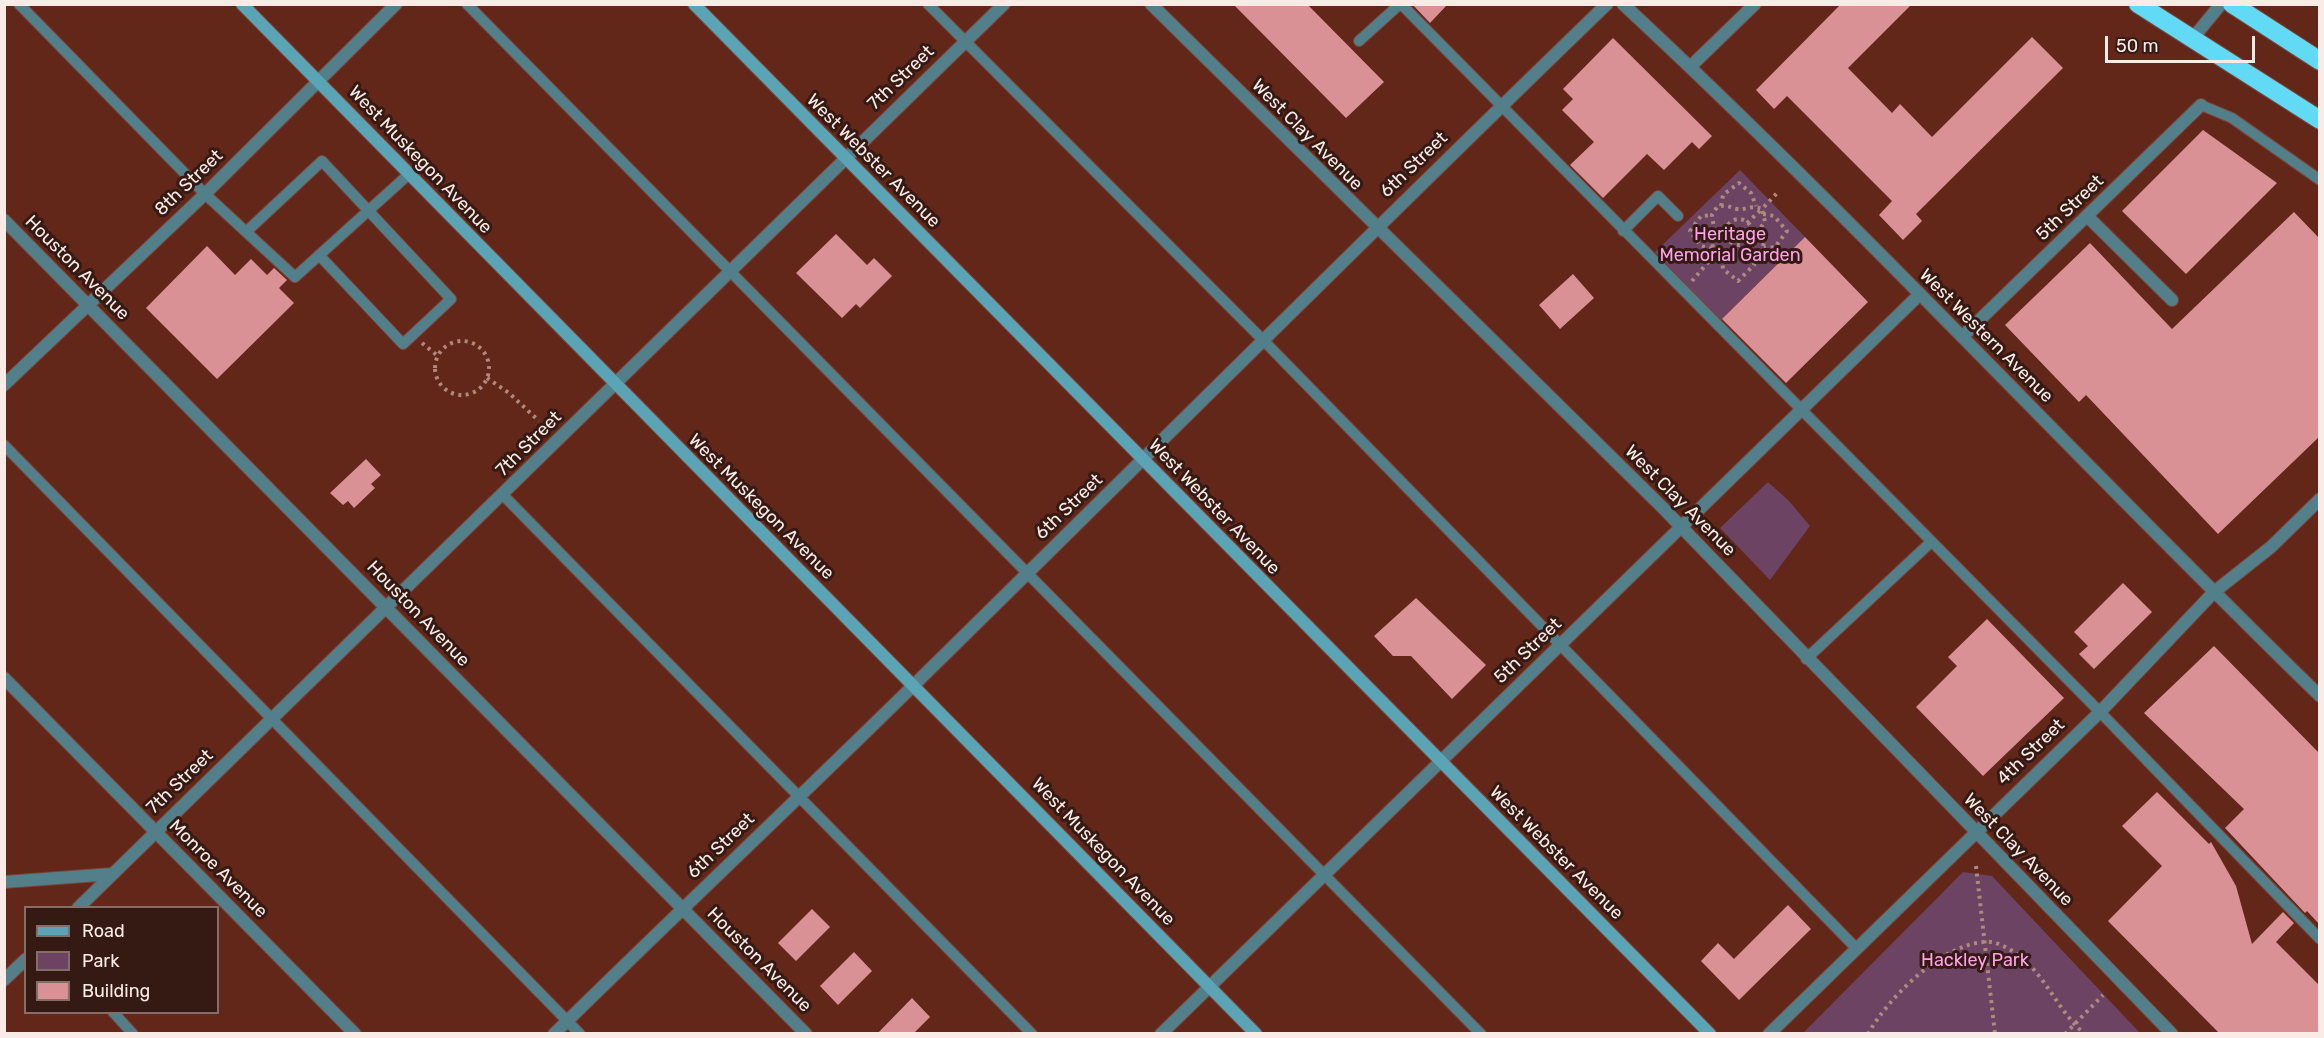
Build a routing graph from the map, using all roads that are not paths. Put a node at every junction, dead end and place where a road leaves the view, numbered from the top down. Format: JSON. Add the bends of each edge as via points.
{"nodes":[{"id":1,"x":19,"y":4,"type":"edge"},
{"id":2,"x":242,"y":4,"type":"edge"},
{"id":3,"x":396,"y":4,"type":"edge"},
{"id":4,"x":467,"y":4,"type":"edge"},
{"id":5,"x":694,"y":4,"type":"edge"},
{"id":6,"x":928,"y":4,"type":"edge"},
{"id":7,"x":1004,"y":4,"type":"edge"},
{"id":8,"x":1151,"y":4,"type":"edge"},
{"id":9,"x":1400,"y":4,"type":"edge"},
{"id":10,"x":1607,"y":4,"type":"edge"},
{"id":11,"x":1623,"y":4,"type":"edge"},
{"id":12,"x":1755,"y":4,"type":"edge"},
{"id":13,"x":2138,"y":4,"type":"edge"},
{"id":14,"x":2221,"y":4,"type":"edge"},
{"id":15,"x":2232,"y":4,"type":"edge"},
{"id":16,"x":2193,"y":38,"type":"junction"},
{"id":17,"x":1359,"y":41,"type":"dead end"},
{"id":18,"x":965,"y":42,"type":"junction"},
{"id":19,"x":2319,"y":61,"type":"edge"},
{"id":20,"x":1690,"y":67,"type":"junction"},
{"id":21,"x":317,"y":80,"type":"junction"},
{"id":22,"x":2201,"y":105,"type":"joint"},
{"id":23,"x":1501,"y":106,"type":"junction"},
{"id":24,"x":2319,"y":120,"type":"edge"},
{"id":25,"x":845,"y":158,"type":"junction"},
{"id":26,"x":409,"y":174,"type":"junction"},
{"id":27,"x":2319,"y":180,"type":"edge"},
{"id":28,"x":205,"y":194,"type":"junction"},
{"id":29,"x":369,"y":211,"type":"junction"},
{"id":30,"x":1678,"y":216,"type":"dead end"},
{"id":31,"x":2088,"y":217,"type":"junction"},
{"id":32,"x":4,"y":220,"type":"edge"},
{"id":33,"x":1375,"y":227,"type":"junction"},
{"id":34,"x":1623,"y":231,"type":"junction"},
{"id":35,"x":246,"y":232,"type":"junction"},
{"id":36,"x":319,"y":255,"type":"junction"},
{"id":37,"x":730,"y":271,"type":"junction"},
{"id":38,"x":1920,"y":294,"type":"junction"},
{"id":39,"x":2172,"y":300,"type":"dead end"},
{"id":40,"x":88,"y":305,"type":"junction"},
{"id":41,"x":1963,"y":336,"type":"junction"},
{"id":42,"x":1264,"y":341,"type":"junction"},
{"id":43,"x":614,"y":384,"type":"junction"},
{"id":44,"x":4,"y":385,"type":"edge"},
{"id":45,"x":1800,"y":409,"type":"junction"},
{"id":46,"x":4,"y":445,"type":"edge"},
{"id":47,"x":1143,"y":460,"type":"junction"},
{"id":48,"x":503,"y":495,"type":"junction"},
{"id":49,"x":2319,"y":500,"type":"edge"},
{"id":50,"x":1681,"y":526,"type":"junction"},
{"id":51,"x":1931,"y":542,"type":"junction"},
{"id":52,"x":1027,"y":573,"type":"junction"},
{"id":53,"x":2214,"y":592,"type":"junction"},
{"id":54,"x":387,"y":608,"type":"junction"},
{"id":55,"x":1561,"y":645,"type":"junction"},
{"id":56,"x":1806,"y":659,"type":"junction"},
{"id":57,"x":4,"y":678,"type":"edge"},
{"id":58,"x":914,"y":685,"type":"junction"},
{"id":59,"x":2319,"y":696,"type":"edge"},
{"id":60,"x":2100,"y":712,"type":"junction"},
{"id":61,"x":272,"y":718,"type":"junction"},
{"id":62,"x":1440,"y":762,"type":"junction"},
{"id":63,"x":800,"y":795,"type":"junction"},
{"id":64,"x":156,"y":831,"type":"junction"},
{"id":65,"x":1975,"y":831,"type":"junction"},
{"id":66,"x":1325,"y":873,"type":"junction"},
{"id":67,"x":112,"y":874,"type":"junction"},
{"id":68,"x":4,"y":882,"type":"edge"},
{"id":69,"x":80,"y":906,"type":"edge"},
{"id":70,"x":682,"y":909,"type":"junction"},
{"id":71,"x":2319,"y":939,"type":"edge"},
{"id":72,"x":1857,"y":949,"type":"junction"},
{"id":73,"x":24,"y":961,"type":"edge"},
{"id":74,"x":4,"y":980,"type":"edge"},
{"id":75,"x":1210,"y":987,"type":"junction"},
{"id":76,"x":115,"y":1014,"type":"edge"},
{"id":77,"x":567,"y":1021,"type":"junction"},
{"id":78,"x":134,"y":1034,"type":"edge"},
{"id":79,"x":355,"y":1034,"type":"edge"},
{"id":80,"x":554,"y":1034,"type":"edge"},
{"id":81,"x":580,"y":1034,"type":"edge"},
{"id":82,"x":806,"y":1034,"type":"edge"},
{"id":83,"x":1032,"y":1034,"type":"edge"},
{"id":84,"x":1161,"y":1034,"type":"edge"},
{"id":85,"x":1256,"y":1034,"type":"edge"},
{"id":86,"x":1481,"y":1034,"type":"edge"},
{"id":87,"x":1710,"y":1034,"type":"edge"},
{"id":88,"x":1769,"y":1034,"type":"edge"},
{"id":89,"x":2172,"y":1034,"type":"edge"}],
"edges":[{"from":1,"to":28,"type":"lane"},
{"from":2,"to":21,"type":"main road","name":"West Muskegon Avenue"},
{"from":3,"to":21,"type":"street","name":"8th Street"},
{"from":4,"to":37,"type":"lane"},
{"from":5,"to":25,"type":"main road","name":"West Webster Avenue"},
{"from":6,"to":18,"type":"lane"},
{"from":7,"to":18,"type":"street","name":"7th Street"},
{"from":8,"to":33,"type":"street","name":"West Clay Avenue"},
{"from":9,"to":17,"type":"lane"},
{"from":9,"to":23,"type":"lane"},
{"from":10,"to":23,"type":"street","name":"6th Street"},
{"from":11,"to":20,"type":"street","name":"West Western Avenue"},
{"from":12,"to":20,"type":"street"},
{"from":13,"to":16,"type":"highway"},
{"from":14,"to":16,"type":"street"},
{"from":15,"to":19,"type":"highway"},
{"from":16,"to":24,"type":"highway"},
{"from":18,"to":25,"type":"street","name":"7th Street"},
{"from":18,"to":42,"type":"lane"},
{"from":20,"to":38,"type":"street","name":"West Western Avenue"},
{"from":21,"to":26,"type":"main road","name":"West Muskegon Avenue"},
{"from":21,"to":28,"type":"street","name":"8th Street"},
{"from":22,"to":27,"type":"lane","via":[[2232,118]]},
{"from":22,"to":31,"type":"street","name":"5th Street"},
{"from":23,"to":33,"type":"street","name":"6th Street"},
{"from":23,"to":34,"type":"lane"},
{"from":25,"to":37,"type":"street","name":"7th Street"},
{"from":25,"to":47,"type":"main road","name":"West Webster Avenue"},
{"from":26,"to":29,"type":"lane"},
{"from":26,"to":43,"type":"main road","name":"West Muskegon Avenue"},
{"from":28,"to":35,"type":"lane"},
{"from":28,"to":40,"type":"street","name":"8th Street"},
{"from":29,"to":35,"type":"lane","via":[[322,160]]},
{"from":29,"to":36,"type":"lane"},
{"from":29,"to":36,"type":"lane","via":[[451,299],[403,344]]},
{"from":30,"to":34,"type":"lane","via":[[1658,196]]},
{"from":31,"to":39,"type":"street"},
{"from":31,"to":41,"type":"street","name":"5th Street"},
{"from":32,"to":40,"type":"street","name":"Houston Avenue"},
{"from":33,"to":42,"type":"street","name":"6th Street"},
{"from":33,"to":50,"type":"street","name":"West Clay Avenue"},
{"from":34,"to":45,"type":"lane"},
{"from":35,"to":36,"type":"lane","via":[[295,277]]},
{"from":37,"to":43,"type":"street","name":"7th Street"},
{"from":37,"to":52,"type":"lane"},
{"from":38,"to":41,"type":"street","name":"West Western Avenue"},
{"from":38,"to":45,"type":"street","name":"5th Street"},
{"from":40,"to":44,"type":"street","name":"8th Street"},
{"from":40,"to":54,"type":"street","name":"Houston Avenue"},
{"from":41,"to":53,"type":"street","name":"West Western Avenue"},
{"from":42,"to":47,"type":"street","name":"6th Street"},
{"from":42,"to":55,"type":"lane"},
{"from":43,"to":48,"type":"street","name":"7th Street"},
{"from":43,"to":58,"type":"main road","name":"West Muskegon Avenue"},
{"from":45,"to":50,"type":"street","name":"5th Street"},
{"from":45,"to":51,"type":"lane"},
{"from":46,"to":61,"type":"lane"},
{"from":47,"to":52,"type":"street","name":"6th Street"},
{"from":47,"to":62,"type":"main road","name":"West Webster Avenue"},
{"from":48,"to":54,"type":"street","name":"7th Street"},
{"from":48,"to":63,"type":"lane"},
{"from":49,"to":53,"type":"street","name":"4th Street","via":[[2271,547]]},
{"from":50,"to":55,"type":"street","name":"5th Street"},
{"from":50,"to":56,"type":"street","name":"West Clay Avenue"},
{"from":51,"to":56,"type":"lane"},
{"from":51,"to":60,"type":"lane"},
{"from":52,"to":58,"type":"street","name":"6th Street"},
{"from":52,"to":66,"type":"lane"},
{"from":53,"to":59,"type":"street","name":"West Western Avenue"},
{"from":53,"to":60,"type":"street","name":"4th Street"},
{"from":54,"to":61,"type":"street","name":"7th Street"},
{"from":54,"to":70,"type":"street","name":"Houston Avenue"},
{"from":55,"to":62,"type":"street","name":"5th Street"},
{"from":55,"to":72,"type":"lane"},
{"from":56,"to":65,"type":"street","name":"West Clay Avenue"},
{"from":57,"to":64,"type":"street","name":"Monroe Avenue"},
{"from":58,"to":63,"type":"street","name":"6th Street"},
{"from":58,"to":75,"type":"main road","name":"West Muskegon Avenue"},
{"from":60,"to":65,"type":"street","name":"4th Street"},
{"from":60,"to":71,"type":"lane"},
{"from":61,"to":64,"type":"street","name":"7th Street"},
{"from":61,"to":77,"type":"lane"},
{"from":62,"to":66,"type":"street","name":"5th Street"},
{"from":62,"to":87,"type":"main road","name":"West Webster Avenue"},
{"from":63,"to":70,"type":"street","name":"6th Street"},
{"from":63,"to":83,"type":"lane"},
{"from":64,"to":67,"type":"street","name":"7th Street"},
{"from":64,"to":79,"type":"street","name":"Monroe Avenue"},
{"from":65,"to":72,"type":"street","name":"4th Street"},
{"from":65,"to":89,"type":"street","name":"West Clay Avenue"},
{"from":66,"to":75,"type":"street","name":"5th Street"},
{"from":66,"to":86,"type":"lane"},
{"from":67,"to":68,"type":"street"},
{"from":67,"to":69,"type":"street","name":"7th Street"},
{"from":70,"to":77,"type":"street","name":"6th Street"},
{"from":70,"to":82,"type":"street","name":"Houston Avenue"},
{"from":72,"to":88,"type":"street","name":"4th Street"},
{"from":73,"to":74,"type":"street"},
{"from":75,"to":84,"type":"street","name":"5th Street"},
{"from":75,"to":85,"type":"main road","name":"West Muskegon Avenue"},
{"from":76,"to":78,"type":"lane"},
{"from":77,"to":80,"type":"street","name":"6th Street"},
{"from":77,"to":81,"type":"lane"}]}
